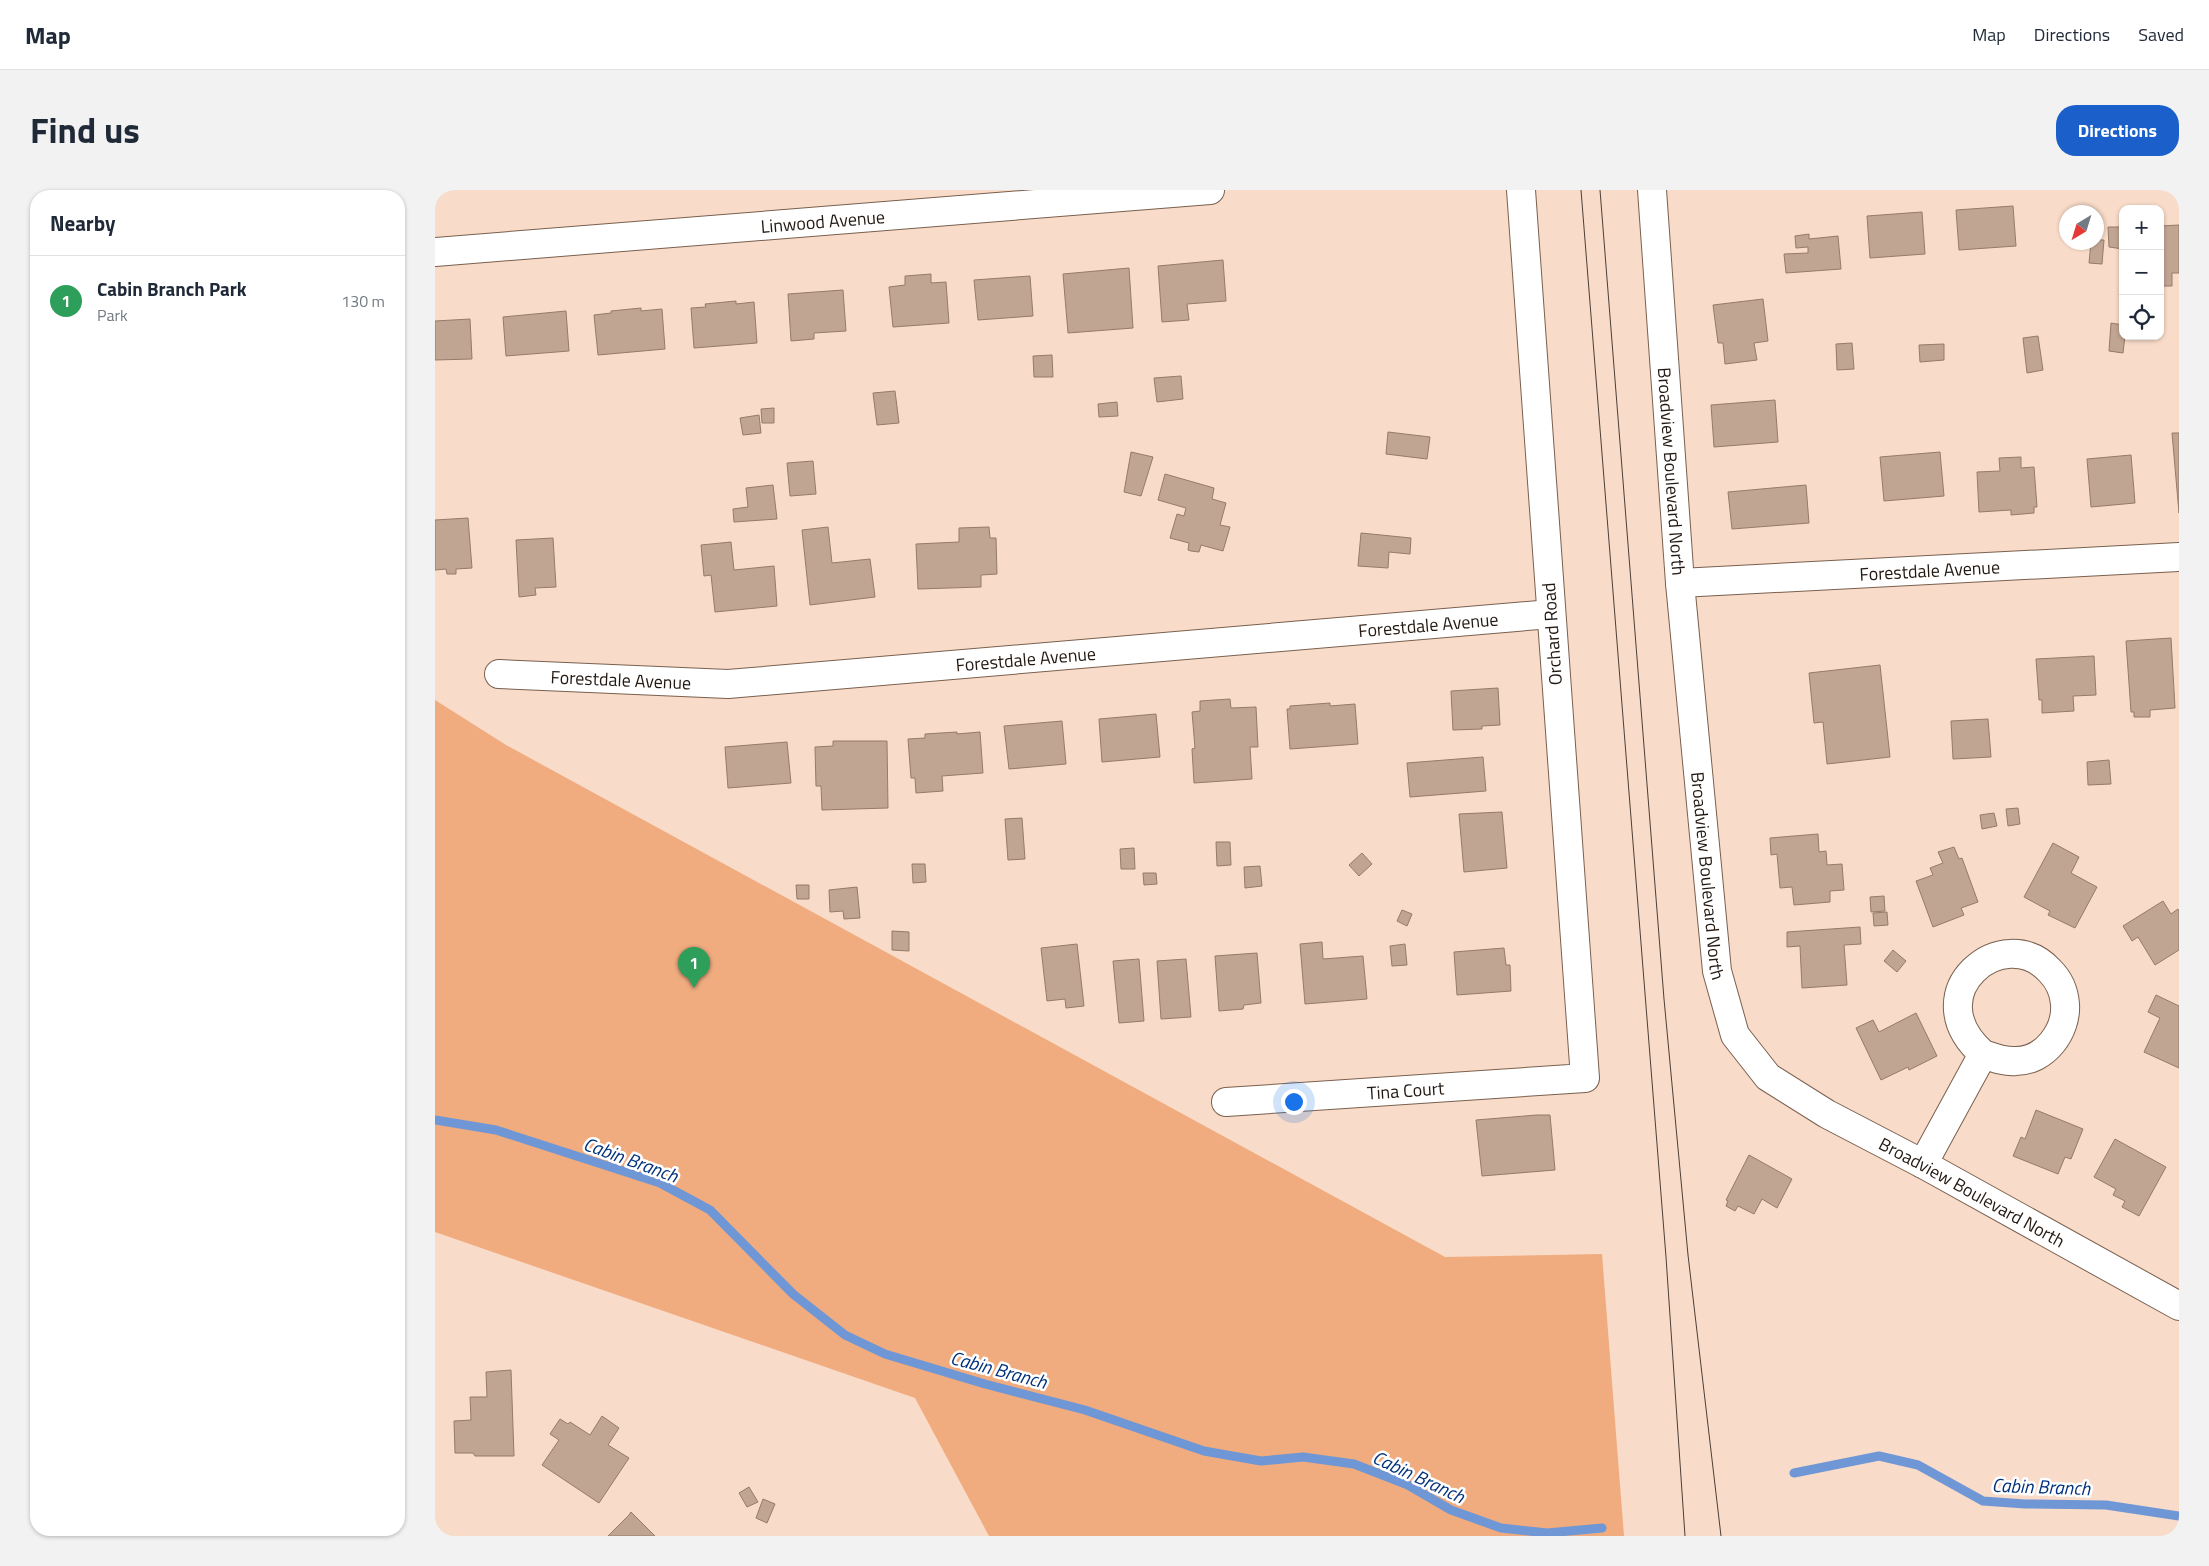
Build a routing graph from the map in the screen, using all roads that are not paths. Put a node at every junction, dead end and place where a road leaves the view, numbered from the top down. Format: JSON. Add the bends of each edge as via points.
{"nodes":[{"id":1,"x":1210,"y":190,"type":"edge"},
{"id":2,"x":1521,"y":190,"type":"edge"},
{"id":3,"x":1652,"y":190,"type":"edge"},
{"id":4,"x":435,"y":252,"type":"edge"},
{"id":5,"x":2179,"y":557,"type":"edge"},
{"id":6,"x":1680,"y":584,"type":"junction"},
{"id":7,"x":1551,"y":614,"type":"junction"},
{"id":8,"x":499,"y":674,"type":"dead end"},
{"id":9,"x":1983,"y":1054,"type":"dead end"},
{"id":10,"x":1585,"y":1078,"type":"joint"},
{"id":11,"x":1226,"y":1102,"type":"dead end"},
{"id":12,"x":1923,"y":1164,"type":"junction"},
{"id":13,"x":2179,"y":1306,"type":"edge"}],
"edges":[{"from":1,"to":4,"type":"street","name":"Linwood Avenue"},
{"from":2,"to":7,"type":"street","name":"Orchard Road"},
{"from":3,"to":6,"type":"street","name":"Broadview Boulevard North"},
{"from":5,"to":6,"type":"street","name":"Forestdale Avenue"},
{"from":6,"to":12,"type":"street","name":"Broadview Boulevard North","via":[[1717,971],[1735,1035],[1768,1077],[1827,1114]]},
{"from":7,"to":8,"type":"street","name":"Forestdale Avenue","via":[[728,684]]},
{"from":7,"to":10,"type":"street","name":"Orchard Road"},
{"from":9,"to":12,"type":"street"},
{"from":10,"to":11,"type":"street","name":"Tina Court"},
{"from":12,"to":13,"type":"street","name":"Broadview Boulevard North"}]}
